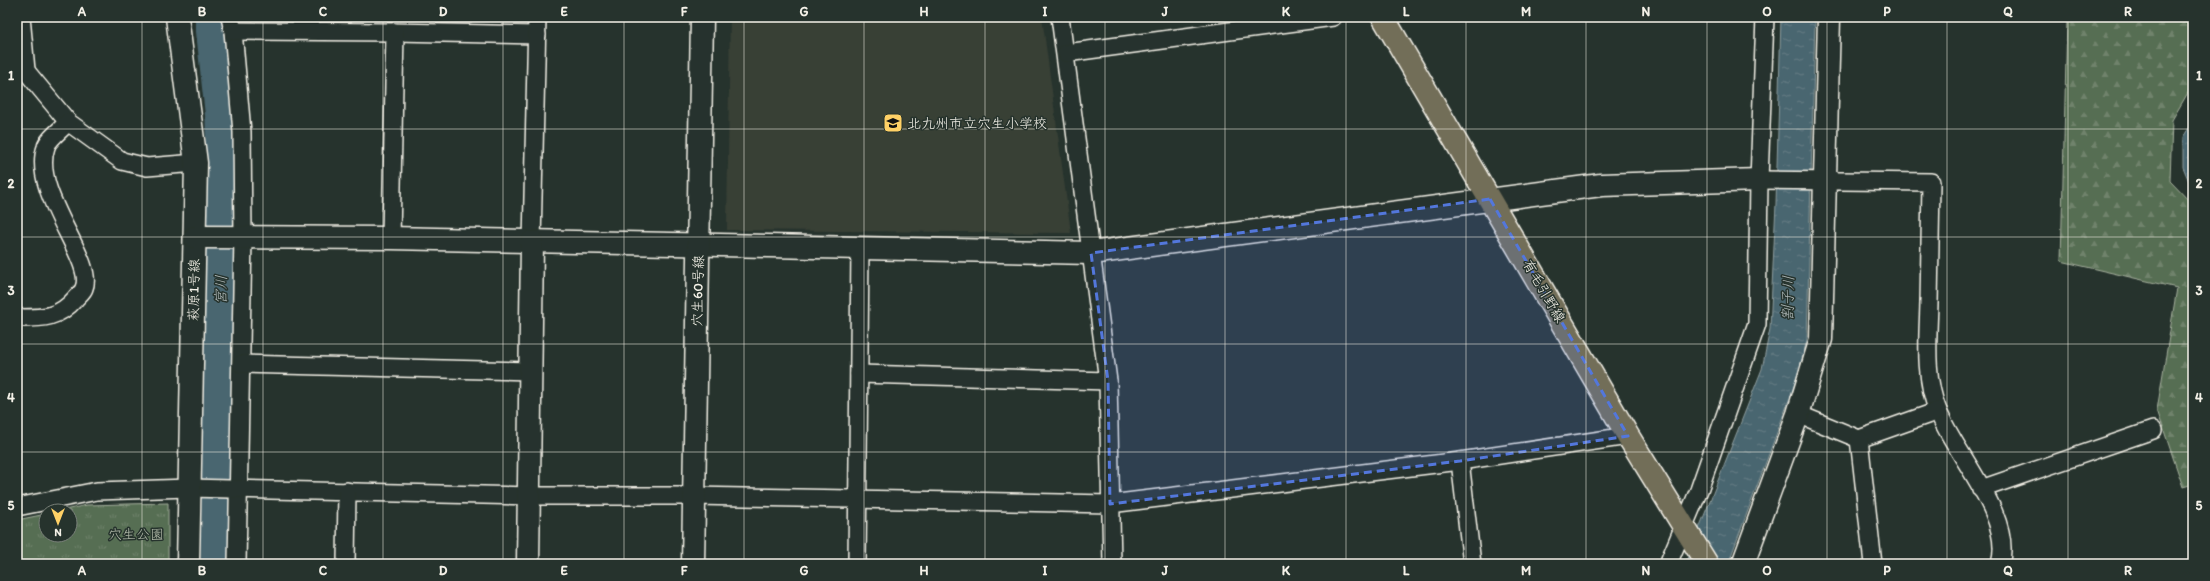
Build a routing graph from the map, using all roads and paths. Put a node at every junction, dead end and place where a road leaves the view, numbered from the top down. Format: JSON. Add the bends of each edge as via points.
{"nodes":[{"id":1,"x":21,"y":17,"type":"edge"},
{"id":2,"x":177,"y":17,"type":"edge"},
{"id":3,"x":537,"y":17,"type":"edge"},
{"id":4,"x":702,"y":17,"type":"edge"},
{"id":5,"x":1060,"y":17,"type":"edge"},
{"id":6,"x":1332,"y":17,"type":"edge"},
{"id":7,"x":1384,"y":17,"type":"edge"},
{"id":8,"x":1765,"y":17,"type":"edge"},
{"id":9,"x":1829,"y":17,"type":"edge"},
{"id":10,"x":231,"y":24,"type":"edge"},
{"id":11,"x":395,"y":32,"type":"junction"},
{"id":12,"x":537,"y":35,"type":"junction"},
{"id":13,"x":1066,"y":53,"type":"junction"},
{"id":14,"x":22,"y":65,"type":"edge"},
{"id":15,"x":68,"y":122,"type":"junction"},
{"id":16,"x":196,"y":164,"type":"junction"},
{"id":17,"x":1762,"y":180,"type":"junction"},
{"id":18,"x":1819,"y":181,"type":"junction"},
{"id":19,"x":1490,"y":199,"type":"junction"},
{"id":20,"x":199,"y":236,"type":"junction"},
{"id":21,"x":240,"y":237,"type":"junction"},
{"id":22,"x":391,"y":238,"type":"junction"},
{"id":23,"x":532,"y":242,"type":"junction"},
{"id":24,"x":699,"y":245,"type":"junction"},
{"id":25,"x":860,"y":248,"type":"junction"},
{"id":26,"x":1091,"y":253,"type":"junction"},
{"id":27,"x":17,"y":318,"type":"edge"},
{"id":28,"x":241,"y":364,"type":"junction"},
{"id":29,"x":530,"y":371,"type":"junction"},
{"id":30,"x":859,"y":374,"type":"junction"},
{"id":31,"x":1108,"y":381,"type":"junction"},
{"id":32,"x":1938,"y":411,"type":"junction"},
{"id":33,"x":1798,"y":414,"type":"junction"},
{"id":34,"x":2153,"y":430,"type":"dead end"},
{"id":35,"x":1628,"y":436,"type":"junction"},
{"id":36,"x":1859,"y":439,"type":"junction"},
{"id":37,"x":1460,"y":461,"type":"junction"},
{"id":38,"x":194,"y":489,"type":"junction"},
{"id":39,"x":1981,"y":489,"type":"junction"},
{"id":40,"x":233,"y":490,"type":"junction"},
{"id":41,"x":347,"y":491,"type":"junction"},
{"id":42,"x":530,"y":496,"type":"junction"},
{"id":43,"x":694,"y":496,"type":"junction"},
{"id":44,"x":858,"y":500,"type":"junction"},
{"id":45,"x":1110,"y":504,"type":"junction"},
{"id":46,"x":17,"y":507,"type":"edge"},
{"id":47,"x":1685,"y":529,"type":"junction"},
{"id":48,"x":188,"y":564,"type":"edge"},
{"id":49,"x":237,"y":564,"type":"edge"},
{"id":50,"x":346,"y":564,"type":"edge"},
{"id":51,"x":528,"y":564,"type":"edge"},
{"id":52,"x":693,"y":564,"type":"edge"},
{"id":53,"x":857,"y":564,"type":"edge"},
{"id":54,"x":1112,"y":564,"type":"edge"},
{"id":55,"x":1472,"y":564,"type":"edge"},
{"id":56,"x":1668,"y":564,"type":"edge"},
{"id":57,"x":1707,"y":564,"type":"edge"},
{"id":58,"x":1743,"y":564,"type":"edge"},
{"id":59,"x":1873,"y":564,"type":"edge"},
{"id":60,"x":2000,"y":564,"type":"edge"}],
"edges":[{"from":1,"to":14,"type":"street"},
{"from":2,"to":16,"type":"street","name":"萩原1号線"},
{"from":3,"to":12,"type":"street"},
{"from":4,"to":24,"type":"street","name":"穴生60号線"},
{"from":5,"to":13,"type":"street"},
{"from":6,"to":13,"type":"street"},
{"from":7,"to":19,"type":"main road","name":"有毛引野線"},
{"from":8,"to":17,"type":"street"},
{"from":9,"to":18,"type":"street"},
{"from":10,"to":11,"type":"street"},
{"from":10,"to":21,"type":"street","via":[[242,132]]},
{"from":11,"to":12,"type":"street"},
{"from":11,"to":22,"type":"street"},
{"from":12,"to":23,"type":"street"},
{"from":13,"to":26,"type":"street"},
{"from":14,"to":15,"type":"street"},
{"from":15,"to":16,"type":"street","via":[[122,161],[147,167]]},
{"from":15,"to":27,"type":"street","via":[[46,146],[43,168],[51,197],[85,270],[85,287],[69,306],[54,316]]},
{"from":16,"to":20,"type":"street","name":"萩原1号線"},
{"from":17,"to":18,"type":"street"},
{"from":17,"to":19,"type":"street","via":[[1601,185]]},
{"from":17,"to":47,"type":"street","via":[[1757,324]]},
{"from":18,"to":32,"type":"street","via":[[1931,182],[1928,370]]},
{"from":18,"to":33,"type":"street","via":[[1821,339]]},
{"from":19,"to":26,"type":"street"},
{"from":19,"to":35,"type":"main road","name":"有毛引野線"},
{"from":20,"to":21,"type":"street"},
{"from":20,"to":38,"type":"street","name":"萩原1号線"},
{"from":21,"to":22,"type":"street"},
{"from":21,"to":28,"type":"street"},
{"from":22,"to":23,"type":"street"},
{"from":23,"to":24,"type":"street"},
{"from":23,"to":29,"type":"street"},
{"from":24,"to":25,"type":"street"},
{"from":24,"to":43,"type":"street","name":"穴生60号線"},
{"from":25,"to":26,"type":"street"},
{"from":25,"to":30,"type":"street"},
{"from":26,"to":31,"type":"street"},
{"from":28,"to":29,"type":"street"},
{"from":28,"to":40,"type":"street"},
{"from":29,"to":42,"type":"street"},
{"from":30,"to":31,"type":"street"},
{"from":30,"to":44,"type":"street"},
{"from":31,"to":45,"type":"street"},
{"from":32,"to":36,"type":"street"},
{"from":32,"to":39,"type":"street"},
{"from":33,"to":36,"type":"street"},
{"from":33,"to":58,"type":"street"},
{"from":34,"to":39,"type":"street"},
{"from":35,"to":37,"type":"street"},
{"from":35,"to":47,"type":"main road","name":"有毛引野線"},
{"from":36,"to":59,"type":"street"},
{"from":37,"to":45,"type":"street"},
{"from":37,"to":55,"type":"street"},
{"from":38,"to":40,"type":"street"},
{"from":38,"to":46,"type":"street","via":[[97,491]]},
{"from":38,"to":48,"type":"street","name":"萩原1号線"},
{"from":39,"to":60,"type":"street","via":[[2002,532],[2003,551]]},
{"from":40,"to":41,"type":"street"},
{"from":40,"to":49,"type":"street"},
{"from":41,"to":42,"type":"street"},
{"from":41,"to":50,"type":"street"},
{"from":42,"to":43,"type":"street"},
{"from":42,"to":51,"type":"street"},
{"from":43,"to":44,"type":"street"},
{"from":43,"to":52,"type":"street","name":"穴生60号線"},
{"from":44,"to":45,"type":"street"},
{"from":44,"to":53,"type":"street"},
{"from":45,"to":54,"type":"street"},
{"from":47,"to":56,"type":"street"},
{"from":47,"to":57,"type":"main road","name":"有毛引野線"}]}
